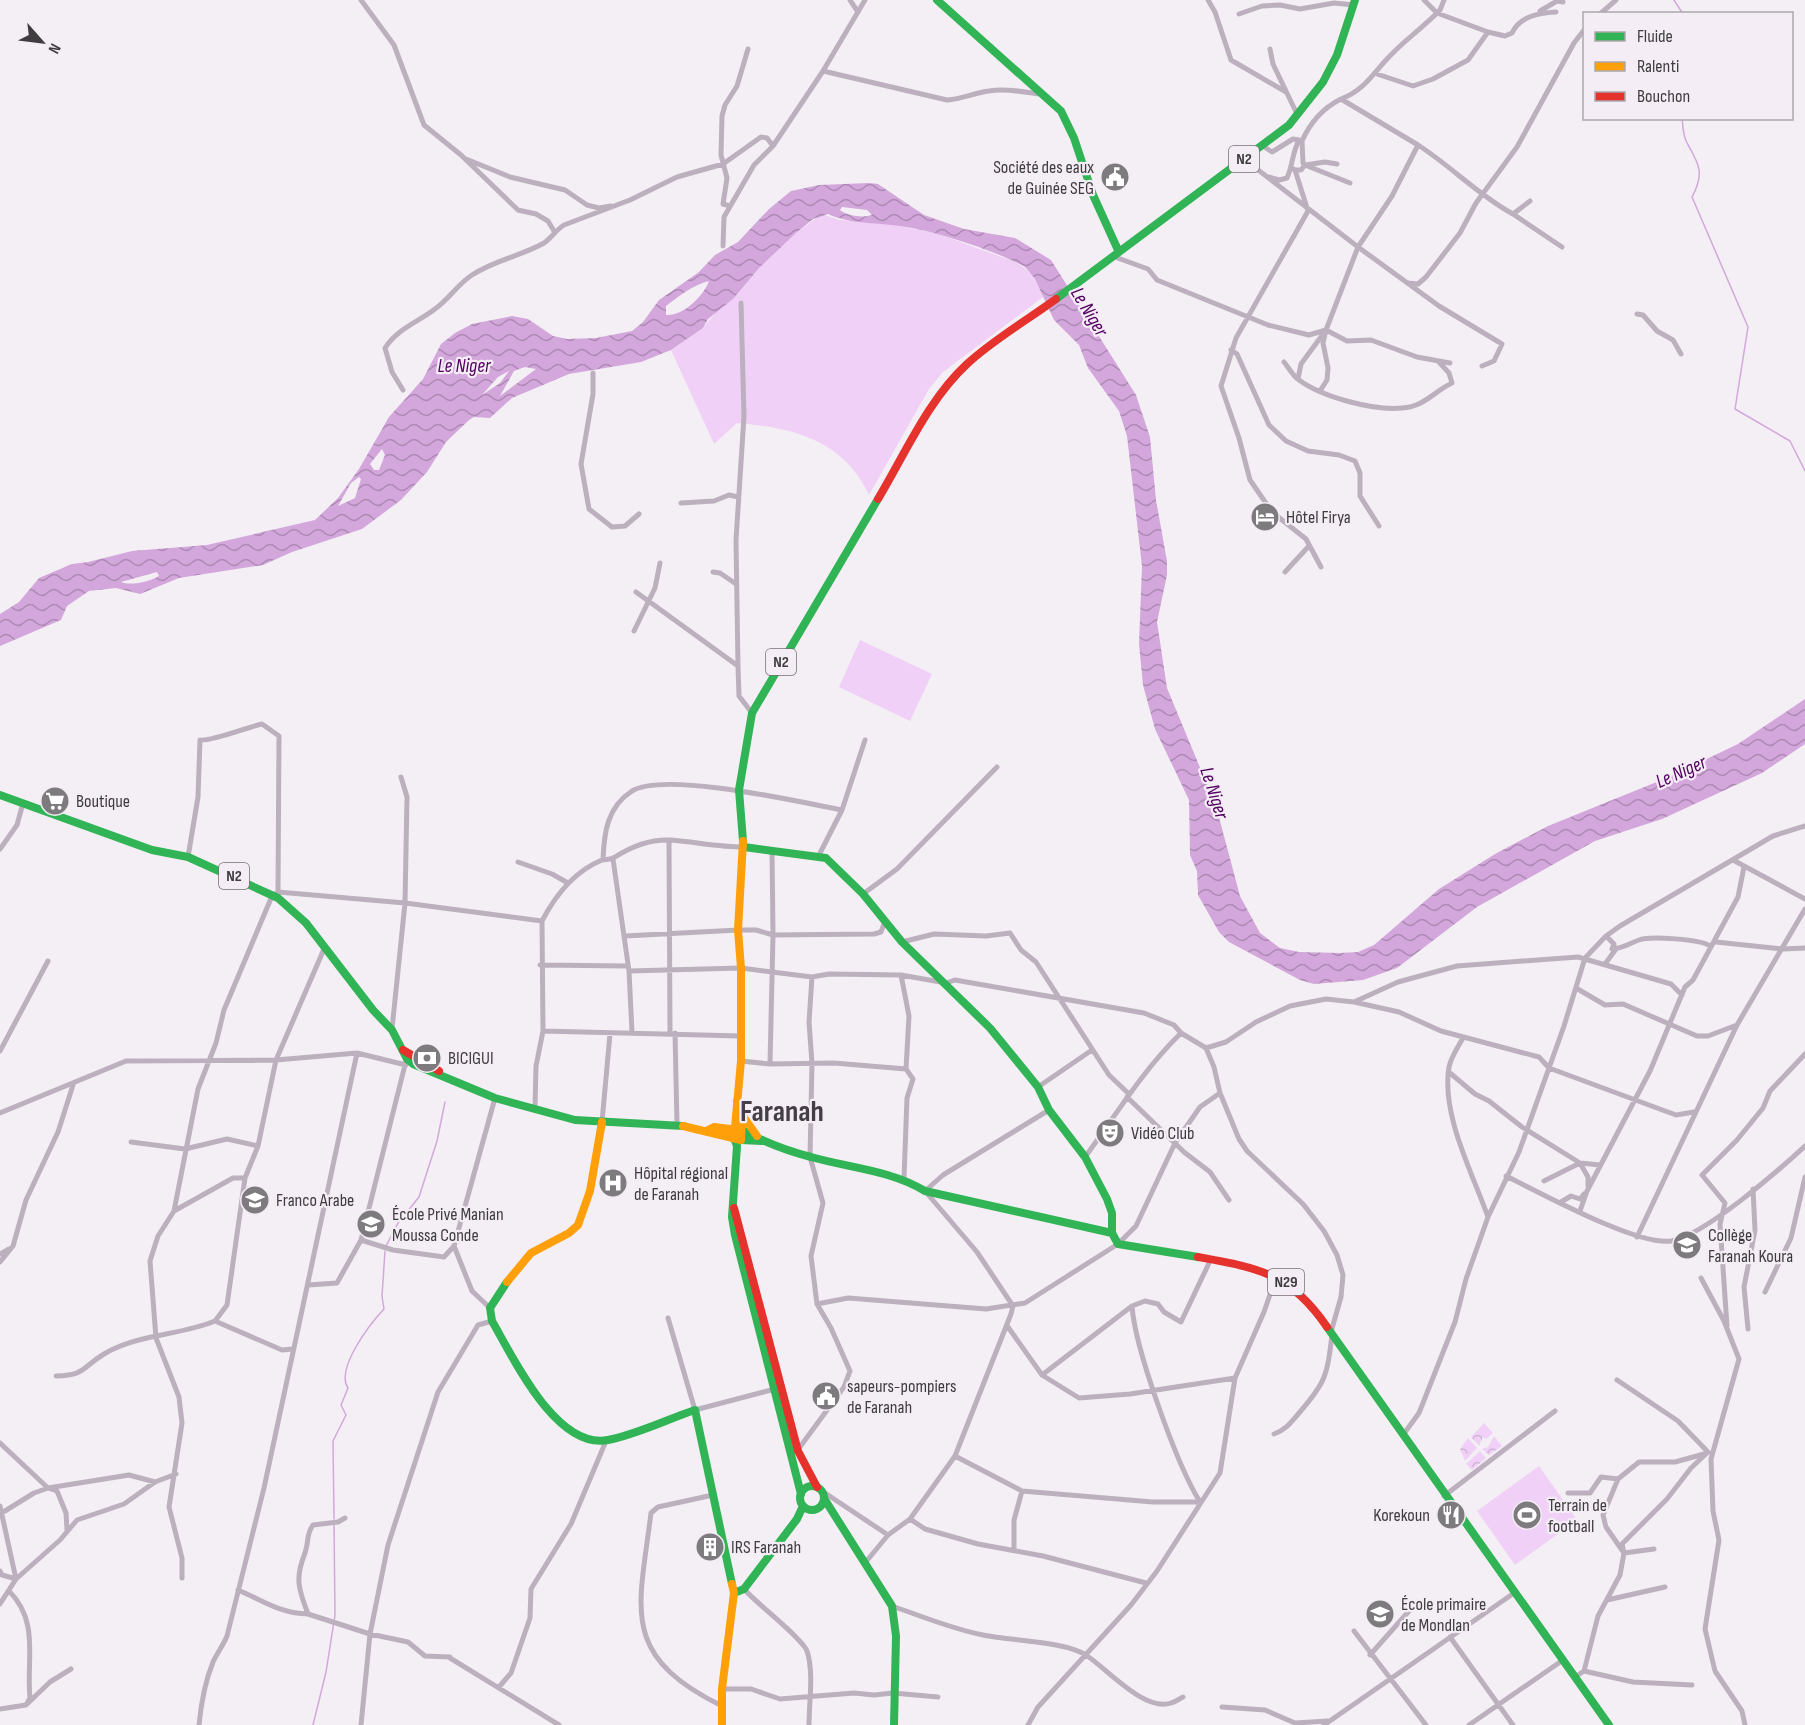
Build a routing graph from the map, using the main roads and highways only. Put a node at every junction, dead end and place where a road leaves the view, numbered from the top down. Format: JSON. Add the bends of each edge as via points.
{"nodes":[{"id":1,"x":937,"y":0,"type":"edge"},
{"id":2,"x":1354,"y":2,"type":"edge"},
{"id":3,"x":1118,"y":250,"type":"junction"},
{"id":4,"x":0,"y":795,"type":"edge"},
{"id":5,"x":744,"y":847,"type":"junction"},
{"id":6,"x":738,"y":1114,"type":"junction"},
{"id":7,"x":602,"y":1122,"type":"junction"},
{"id":8,"x":711,"y":1128,"type":"junction"},
{"id":9,"x":737,"y":1137,"type":"junction"},
{"id":10,"x":759,"y":1138,"type":"junction"},
{"id":11,"x":1112,"y":1233,"type":"junction"},
{"id":12,"x":795,"y":1453,"type":"junction"},
{"id":13,"x":820,"y":1489,"type":"junction"},
{"id":14,"x":801,"y":1494,"type":"junction"},
{"id":15,"x":825,"y":1500,"type":"junction"},
{"id":16,"x":803,"y":1506,"type":"junction"},
{"id":17,"x":814,"y":1510,"type":"junction"},
{"id":18,"x":836,"y":1517,"type":"junction"},
{"id":19,"x":797,"y":1519,"type":"junction"},
{"id":20,"x":734,"y":1593,"type":"junction"},
{"id":21,"x":722,"y":1725,"type":"edge"},
{"id":22,"x":894,"y":1725,"type":"edge"},
{"id":23,"x":1609,"y":1725,"type":"edge"}],
"edges":[{"from":1,"to":3,"type":"main road","via":[[1056,104],[1066,118]]},
{"from":2,"to":3,"type":"main road","number":"N2","via":[[1323,82],[1289,125]]},
{"from":3,"to":5,"type":"main road","number":"N2","via":[[950,379],[752,713],[739,790]]},
{"from":4,"to":7,"type":"main road","number":"N2","via":[[152,850],[188,856],[275,894],[306,923],[392,1030],[413,1064],[495,1098],[574,1120]]},
{"from":5,"to":6,"type":"main road","number":"N2","via":[[738,930]]},
{"from":5,"to":11,"type":"main road","via":[[819,855],[863,894],[902,942],[990,1028],[1038,1087],[1049,1110],[1085,1157],[1107,1199]]},
{"from":6,"to":8,"type":"main road"},
{"from":6,"to":9,"type":"main road","number":"N2"},
{"from":6,"to":10,"type":"main road"},
{"from":7,"to":8,"type":"main road"},
{"from":7,"to":20,"type":"main road","via":[[579,1225],[562,1238],[539,1246],[523,1262],[490,1308],[492,1321],[539,1402],[578,1435],[606,1440],[694,1410]]},
{"from":8,"to":9,"type":"main road"},
{"from":9,"to":10,"type":"main road"},
{"from":9,"to":12,"type":"main road","via":[[735,1235]]},
{"from":10,"to":11,"type":"main road","via":[[810,1157],[904,1178],[925,1191]]},
{"from":11,"to":23,"type":"main road","number":"N29","via":[[1118,1244],[1237,1264],[1276,1277],[1300,1293]]},
{"from":12,"to":13,"type":"main road"},
{"from":12,"to":14,"type":"main road"},
{"from":13,"to":14,"type":"main road","via":[[808,1487]]},
{"from":13,"to":15,"type":"main road"},
{"from":14,"to":16,"type":"main road"},
{"from":15,"to":17,"type":"main road"},
{"from":15,"to":18,"type":"main road"},
{"from":16,"to":17,"type":"main road"},
{"from":16,"to":19,"type":"main road"},
{"from":17,"to":18,"type":"main road"},
{"from":17,"to":19,"type":"main road"},
{"from":18,"to":22,"type":"main road","via":[[891,1606],[896,1636]]},
{"from":19,"to":20,"type":"main road","via":[[744,1589]]},
{"from":20,"to":21,"type":"main road","via":[[722,1689]]}]}
